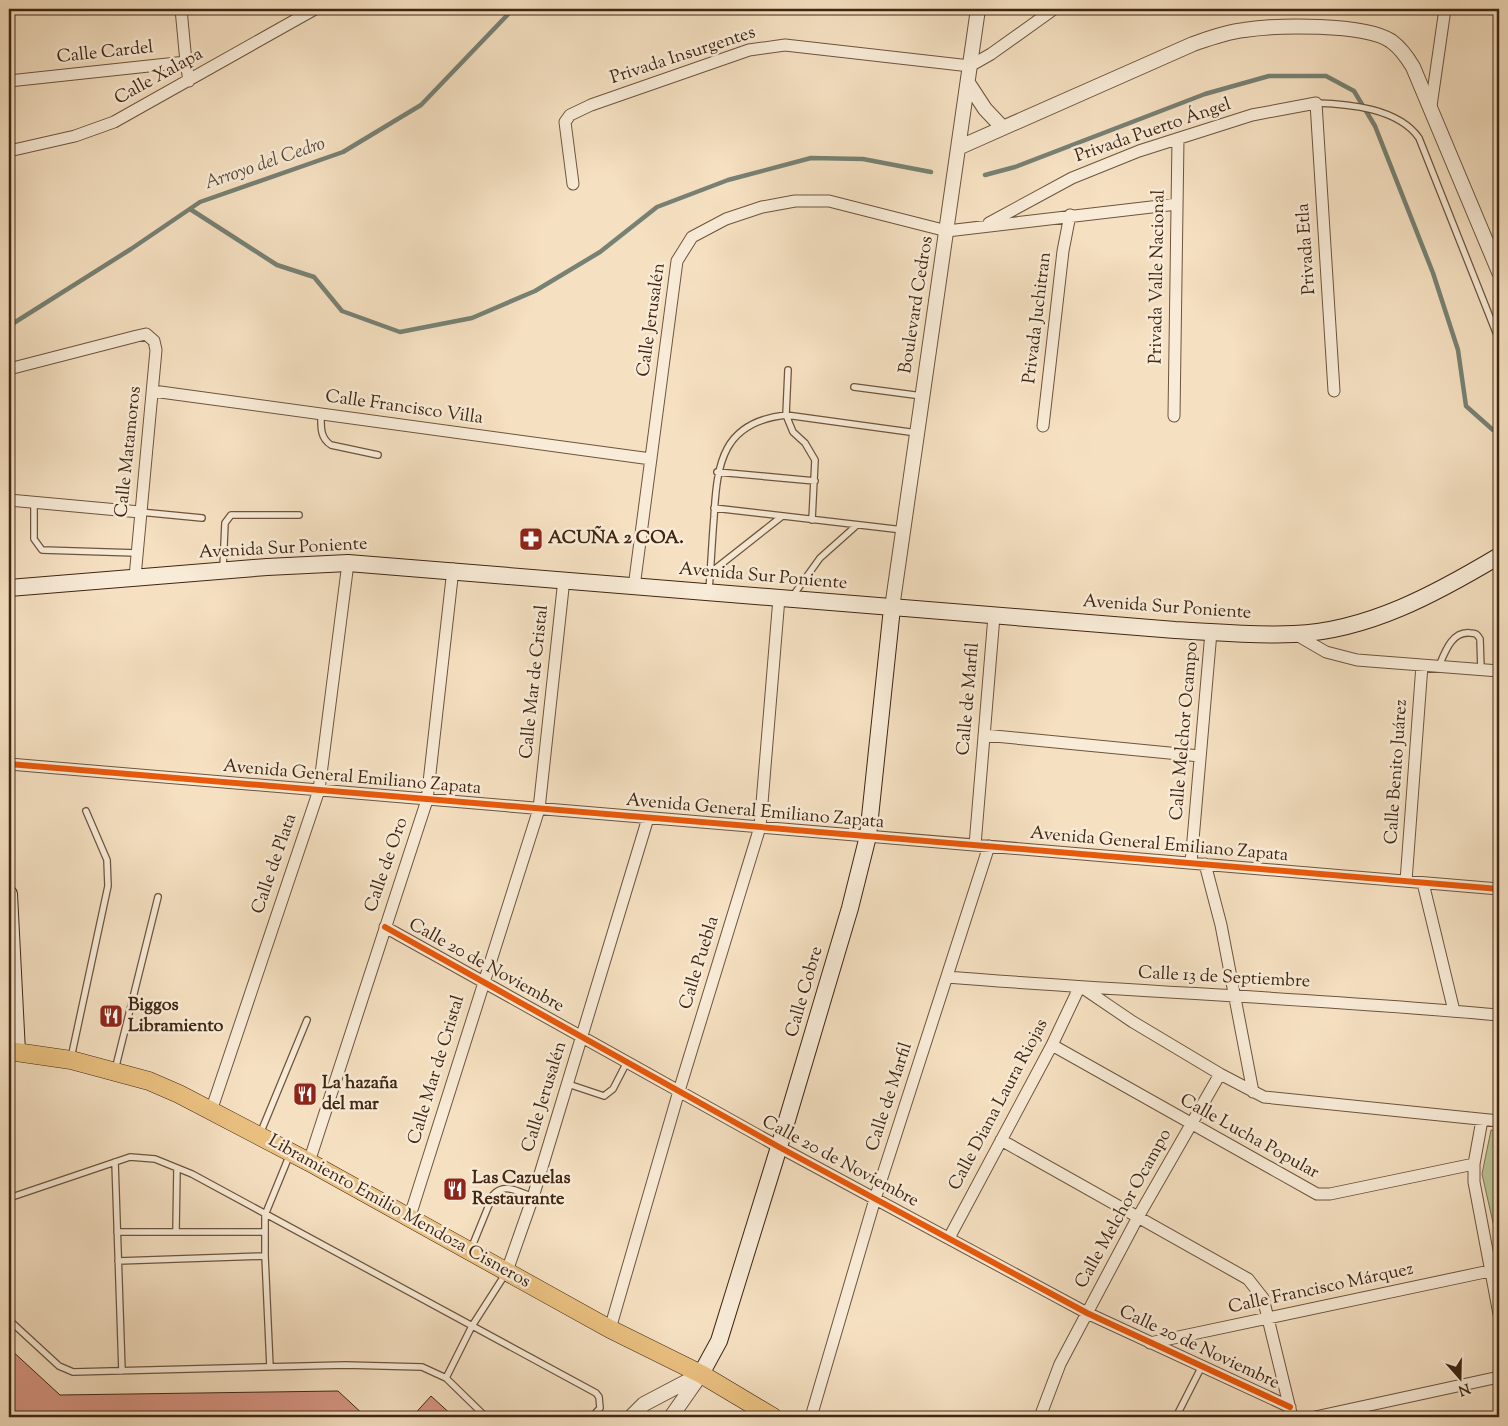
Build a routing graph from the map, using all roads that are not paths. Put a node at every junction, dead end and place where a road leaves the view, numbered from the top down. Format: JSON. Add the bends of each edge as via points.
{"nodes":[{"id":1,"x":181,"y":9,"type":"edge"},
{"id":2,"x":315,"y":9,"type":"edge"},
{"id":3,"x":978,"y":9,"type":"edge"},
{"id":4,"x":1054,"y":9,"type":"edge"},
{"id":5,"x":1445,"y":9,"type":"edge"},
{"id":6,"x":186,"y":62,"type":"junction"},
{"id":7,"x":970,"y":66,"type":"junction"},
{"id":8,"x":9,"y":81,"type":"edge"},
{"id":9,"x":189,"y":81,"type":"junction"},
{"id":10,"x":968,"y":83,"type":"junction"},
{"id":11,"x":1316,"y":104,"type":"junction"},
{"id":12,"x":1431,"y":106,"type":"junction"},
{"id":13,"x":1003,"y":128,"type":"junction"},
{"id":14,"x":1178,"y":139,"type":"junction"},
{"id":15,"x":960,"y":148,"type":"junction"},
{"id":16,"x":9,"y":151,"type":"edge"},
{"id":17,"x":573,"y":184,"type":"dead end"},
{"id":18,"x":1177,"y":204,"type":"junction"},
{"id":19,"x":1070,"y":215,"type":"junction"},
{"id":20,"x":983,"y":226,"type":"junction"},
{"id":21,"x":948,"y":230,"type":"junction"},
{"id":22,"x":1499,"y":272,"type":"edge"},
{"id":23,"x":1499,"y":340,"type":"edge"},
{"id":24,"x":9,"y":369,"type":"edge"},
{"id":25,"x":788,"y":370,"type":"dead end"},
{"id":26,"x":854,"y":387,"type":"dead end"},
{"id":27,"x":153,"y":391,"type":"junction"},
{"id":28,"x":1334,"y":392,"type":"dead end"},
{"id":29,"x":922,"y":396,"type":"junction"},
{"id":30,"x":321,"y":415,"type":"junction"},
{"id":31,"x":786,"y":415,"type":"junction"},
{"id":32,"x":1174,"y":416,"type":"dead end"},
{"id":33,"x":1043,"y":426,"type":"dead end"},
{"id":34,"x":917,"y":432,"type":"junction"},
{"id":35,"x":378,"y":455,"type":"dead end"},
{"id":36,"x":651,"y":459,"type":"junction"},
{"id":37,"x":717,"y":472,"type":"junction"},
{"id":38,"x":815,"y":481,"type":"junction"},
{"id":39,"x":9,"y":500,"type":"edge"},
{"id":40,"x":34,"y":502,"type":"junction"},
{"id":41,"x":714,"y":508,"type":"junction"},
{"id":42,"x":140,"y":512,"type":"junction"},
{"id":43,"x":299,"y":515,"type":"dead end"},
{"id":44,"x":781,"y":517,"type":"junction"},
{"id":45,"x":202,"y":518,"type":"dead end"},
{"id":46,"x":812,"y":520,"type":"junction"},
{"id":47,"x":857,"y":525,"type":"junction"},
{"id":48,"x":903,"y":530,"type":"junction"},
{"id":49,"x":137,"y":553,"type":"junction"},
{"id":50,"x":1499,"y":556,"type":"edge"},
{"id":51,"x":348,"y":563,"type":"junction"},
{"id":52,"x":223,"y":570,"type":"junction"},
{"id":53,"x":452,"y":570,"type":"junction"},
{"id":54,"x":710,"y":573,"type":"junction"},
{"id":55,"x":135,"y":577,"type":"junction"},
{"id":56,"x":564,"y":579,"type":"junction"},
{"id":57,"x":634,"y":587,"type":"junction"},
{"id":58,"x":9,"y":588,"type":"edge"},
{"id":59,"x":708,"y":593,"type":"junction"},
{"id":60,"x":784,"y":599,"type":"junction"},
{"id":61,"x":892,"y":608,"type":"junction"},
{"id":62,"x":994,"y":616,"type":"junction"},
{"id":63,"x":1211,"y":632,"type":"junction"},
{"id":64,"x":1295,"y":634,"type":"junction"},
{"id":65,"x":1422,"y":665,"type":"junction"},
{"id":66,"x":1439,"y":666,"type":"junction"},
{"id":67,"x":1481,"y":670,"type":"junction"},
{"id":68,"x":1499,"y":671,"type":"edge"},
{"id":69,"x":984,"y":735,"type":"junction"},
{"id":70,"x":1200,"y":756,"type":"junction"},
{"id":71,"x":9,"y":764,"type":"edge"},
{"id":72,"x":318,"y":790,"type":"junction"},
{"id":73,"x":427,"y":800,"type":"junction"},
{"id":74,"x":539,"y":808,"type":"junction"},
{"id":75,"x":86,"y":811,"type":"dead end"},
{"id":76,"x":648,"y":818,"type":"junction"},
{"id":77,"x":760,"y":827,"type":"junction"},
{"id":78,"x":868,"y":836,"type":"junction"},
{"id":79,"x":974,"y":845,"type":"junction"},
{"id":80,"x":989,"y":846,"type":"junction"},
{"id":81,"x":1191,"y":863,"type":"junction"},
{"id":82,"x":1205,"y":864,"type":"junction"},
{"id":83,"x":1406,"y":881,"type":"junction"},
{"id":84,"x":1423,"y":883,"type":"junction"},
{"id":85,"x":1499,"y":889,"type":"edge"},
{"id":86,"x":9,"y":894,"type":"edge"},
{"id":87,"x":158,"y":897,"type":"dead end"},
{"id":88,"x":385,"y":926,"type":"junction"},
{"id":89,"x":947,"y":977,"type":"junction"},
{"id":90,"x":484,"y":981,"type":"junction"},
{"id":91,"x":1081,"y":988,"type":"junction"},
{"id":92,"x":1235,"y":995,"type":"junction"},
{"id":93,"x":1454,"y":1011,"type":"junction"},
{"id":94,"x":1499,"y":1015,"type":"edge"},
{"id":95,"x":307,"y":1020,"type":"dead end"},
{"id":96,"x":582,"y":1036,"type":"junction"},
{"id":97,"x":1052,"y":1045,"type":"junction"},
{"id":98,"x":13,"y":1051,"type":"edge"},
{"id":99,"x":71,"y":1060,"type":"junction"},
{"id":100,"x":627,"y":1062,"type":"junction"},
{"id":101,"x":115,"y":1072,"type":"junction"},
{"id":102,"x":1220,"y":1074,"type":"junction"},
{"id":103,"x":568,"y":1084,"type":"junction"},
{"id":104,"x":679,"y":1090,"type":"junction"},
{"id":105,"x":1253,"y":1092,"type":"junction"},
{"id":106,"x":211,"y":1111,"type":"junction"},
{"id":107,"x":1482,"y":1120,"type":"junction"},
{"id":108,"x":1499,"y":1122,"type":"edge"},
{"id":109,"x":1190,"y":1125,"type":"junction"},
{"id":110,"x":260,"y":1135,"type":"junction"},
{"id":111,"x":1001,"y":1140,"type":"junction"},
{"id":112,"x":779,"y":1147,"type":"junction"},
{"id":113,"x":291,"y":1153,"type":"junction"},
{"id":114,"x":115,"y":1162,"type":"junction"},
{"id":115,"x":309,"y":1162,"type":"junction"},
{"id":116,"x":1474,"y":1164,"type":"junction"},
{"id":117,"x":177,"y":1168,"type":"junction"},
{"id":118,"x":533,"y":1197,"type":"junction"},
{"id":119,"x":9,"y":1198,"type":"edge"},
{"id":120,"x":875,"y":1199,"type":"junction"},
{"id":121,"x":265,"y":1215,"type":"junction"},
{"id":122,"x":1138,"y":1217,"type":"junction"},
{"id":123,"x":409,"y":1219,"type":"junction"},
{"id":124,"x":176,"y":1231,"type":"junction"},
{"id":125,"x":117,"y":1232,"type":"junction"},
{"id":126,"x":264,"y":1232,"type":"junction"},
{"id":127,"x":949,"y":1238,"type":"junction"},
{"id":128,"x":471,"y":1251,"type":"junction"},
{"id":129,"x":265,"y":1256,"type":"junction"},
{"id":130,"x":118,"y":1261,"type":"junction"},
{"id":131,"x":1495,"y":1270,"type":"edge"},
{"id":132,"x":507,"y":1271,"type":"junction"},
{"id":133,"x":1087,"y":1313,"type":"junction"},
{"id":134,"x":1499,"y":1314,"type":"edge"},
{"id":135,"x":1268,"y":1319,"type":"junction"},
{"id":136,"x":9,"y":1320,"type":"edge"},
{"id":137,"x":472,"y":1326,"type":"junction"},
{"id":138,"x":610,"y":1330,"type":"junction"},
{"id":139,"x":1150,"y":1343,"type":"junction"},
{"id":140,"x":1202,"y":1366,"type":"junction"},
{"id":141,"x":270,"y":1367,"type":"junction"},
{"id":142,"x":122,"y":1371,"type":"junction"},
{"id":143,"x":701,"y":1374,"type":"junction"},
{"id":144,"x":1499,"y":1377,"type":"edge"},
{"id":145,"x":446,"y":1378,"type":"junction"},
{"id":146,"x":1291,"y":1412,"type":"edge"},
{"id":147,"x":486,"y":1417,"type":"edge"},
{"id":148,"x":592,"y":1417,"type":"edge"},
{"id":149,"x":631,"y":1417,"type":"edge"},
{"id":150,"x":671,"y":1417,"type":"edge"},
{"id":151,"x":772,"y":1417,"type":"edge"},
{"id":152,"x":811,"y":1417,"type":"edge"},
{"id":153,"x":1040,"y":1417,"type":"edge"},
{"id":154,"x":1176,"y":1417,"type":"edge"},
{"id":155,"x":1315,"y":1417,"type":"edge"}],
"edges":[{"from":1,"to":6,"type":"street"},
{"from":2,"to":9,"type":"street","name":"Calle Xalapa"},
{"from":3,"to":7,"type":"street","name":"Boulevard Cedros"},
{"from":4,"to":7,"type":"street"},
{"from":5,"to":12,"type":"street"},
{"from":6,"to":8,"type":"street","name":"Calle Cardel"},
{"from":6,"to":9,"type":"street"},
{"from":7,"to":10,"type":"street","name":"Boulevard Cedros"},
{"from":7,"to":17,"type":"street","name":"Privada Insurgentes","via":[[785,45],[749,50],[570,115],[565,122],[565,134]]},
{"from":9,"to":16,"type":"street","name":"Calle Xalapa","via":[[98,129]]},
{"from":10,"to":13,"type":"street","via":[[985,109]]},
{"from":10,"to":15,"type":"street","name":"Boulevard Cedros"},
{"from":11,"to":14,"type":"street","name":"Privada Puerto Ángel","via":[[1252,115]]},
{"from":11,"to":23,"type":"lane","via":[[1342,104],[1374,110],[1413,131]]},
{"from":11,"to":28,"type":"street","name":"Privada Etla"},
{"from":12,"to":13,"type":"street","via":[[1405,54],[1390,41],[1344,29],[1266,28],[1222,34],[1193,44]]},
{"from":12,"to":22,"type":"street"},
{"from":13,"to":15,"type":"street"},
{"from":14,"to":18,"type":"street","name":"Privada Valle Nacional"},
{"from":14,"to":20,"type":"street","name":"Privada Puerto Ángel","via":[[1072,178]]},
{"from":15,"to":21,"type":"street","name":"Boulevard Cedros"},
{"from":18,"to":19,"type":"street","name":"Privada Puerto Ángel"},
{"from":18,"to":32,"type":"street","name":"Privada Valle Nacional"},
{"from":19,"to":20,"type":"street","name":"Privada Puerto Ángel"},
{"from":19,"to":33,"type":"street","name":"Privada Juchitran"},
{"from":20,"to":21,"type":"street","name":"Privada Puerto Ángel"},
{"from":21,"to":29,"type":"street","name":"Boulevard Cedros"},
{"from":21,"to":36,"type":"street","name":"Calle Jerusalén","via":[[829,202],[795,202],[726,219],[692,237],[676,260]]},
{"from":24,"to":27,"type":"street","name":"Calle Matamoros","via":[[146,334],[154,342],[156,350]]},
{"from":25,"to":31,"type":"lane"},
{"from":26,"to":29,"type":"lane"},
{"from":27,"to":30,"type":"street","name":"Calle Francisco Villa"},
{"from":27,"to":42,"type":"street","name":"Calle Matamoros"},
{"from":29,"to":34,"type":"street","name":"Boulevard Cedros"},
{"from":30,"to":35,"type":"lane","via":[[325,442]]},
{"from":30,"to":36,"type":"street","name":"Calle Francisco Villa"},
{"from":31,"to":34,"type":"lane"},
{"from":31,"to":37,"type":"lane","via":[[759,420],[735,435]]},
{"from":31,"to":38,"type":"lane","via":[[793,432],[812,452]]},
{"from":34,"to":48,"type":"street","name":"Boulevard Cedros"},
{"from":36,"to":57,"type":"street","name":"Calle Jerusalén"},
{"from":37,"to":38,"type":"lane"},
{"from":37,"to":41,"type":"lane"},
{"from":38,"to":46,"type":"lane"},
{"from":39,"to":40,"type":"street"},
{"from":40,"to":42,"type":"street"},
{"from":40,"to":49,"type":"lane","via":[[34,539],[42,550]]},
{"from":41,"to":44,"type":"lane"},
{"from":41,"to":54,"type":"lane"},
{"from":42,"to":45,"type":"lane"},
{"from":42,"to":49,"type":"street","name":"Calle Matamoros"},
{"from":43,"to":52,"type":"lane","via":[[231,515],[225,523]]},
{"from":44,"to":46,"type":"lane"},
{"from":44,"to":54,"type":"lane"},
{"from":46,"to":47,"type":"lane"},
{"from":47,"to":48,"type":"lane"},
{"from":47,"to":60,"type":"lane","via":[[820,558]]},
{"from":48,"to":61,"type":"street","name":"Boulevard Cedros"},
{"from":49,"to":55,"type":"street","name":"Calle Matamoros"},
{"from":50,"to":64,"type":"main road","name":"Avenida Sur Poniente","via":[[1453,583],[1391,611],[1332,628]]},
{"from":51,"to":52,"type":"main road","name":"Avenida Sur Poniente"},
{"from":51,"to":53,"type":"main road","name":"Avenida Sur Poniente"},
{"from":51,"to":72,"type":"street","name":"Calle de Plata"},
{"from":52,"to":55,"type":"main road","name":"Avenida Sur Poniente"},
{"from":53,"to":56,"type":"main road","name":"Avenida Sur Poniente"},
{"from":53,"to":73,"type":"street","name":"Calle de Oro"},
{"from":54,"to":59,"type":"lane"},
{"from":55,"to":58,"type":"main road","name":"Avenida Sur Poniente"},
{"from":56,"to":57,"type":"main road","name":"Avenida Sur Poniente"},
{"from":56,"to":74,"type":"street","name":"Calle Mar de Cristal"},
{"from":57,"to":59,"type":"main road","name":"Avenida Sur Poniente"},
{"from":59,"to":60,"type":"main road","name":"Avenida Sur Poniente"},
{"from":60,"to":61,"type":"main road","name":"Avenida Sur Poniente"},
{"from":60,"to":77,"type":"street","name":"Calle Puebla"},
{"from":61,"to":62,"type":"main road","name":"Avenida Sur Poniente"},
{"from":61,"to":78,"type":"main road","name":"Calle Cobre"},
{"from":62,"to":63,"type":"main road","name":"Avenida Sur Poniente"},
{"from":62,"to":69,"type":"street","name":"Calle de Marfil"},
{"from":63,"to":64,"type":"main road","name":"Avenida Sur Poniente"},
{"from":63,"to":70,"type":"street","name":"Calle Melchor Ocampo"},
{"from":64,"to":65,"type":"street","via":[[1326,652],[1340,656]]},
{"from":65,"to":66,"type":"street"},
{"from":65,"to":83,"type":"street","name":"Calle Benito Juárez"},
{"from":66,"to":67,"type":"street"},
{"from":66,"to":67,"type":"lane","via":[[1452,640],[1467,632],[1480,639]]},
{"from":67,"to":68,"type":"street"},
{"from":69,"to":70,"type":"street"},
{"from":69,"to":79,"type":"street","name":"Calle de Marfil"},
{"from":70,"to":81,"type":"street","name":"Calle Melchor Ocampo"},
{"from":71,"to":72,"type":"street","name":"Avenida General Emiliano Zapata"},
{"from":72,"to":73,"type":"street","name":"Avenida General Emiliano Zapata"},
{"from":72,"to":106,"type":"street","name":"Calle de Plata"},
{"from":73,"to":74,"type":"street","name":"Avenida General Emiliano Zapata"},
{"from":73,"to":88,"type":"street","name":"Calle de Oro"},
{"from":74,"to":76,"type":"street","name":"Avenida General Emiliano Zapata"},
{"from":74,"to":90,"type":"street","name":"Calle Mar de Cristal"},
{"from":75,"to":99,"type":"lane","via":[[106,860],[108,886]]},
{"from":76,"to":77,"type":"street","name":"Avenida General Emiliano Zapata"},
{"from":76,"to":96,"type":"street","name":"Calle Jerusalén"},
{"from":77,"to":78,"type":"street","name":"Avenida General Emiliano Zapata"},
{"from":77,"to":104,"type":"street","name":"Calle Puebla"},
{"from":78,"to":79,"type":"street","name":"Avenida General Emiliano Zapata"},
{"from":78,"to":112,"type":"main road","name":"Calle Cobre","via":[[850,908]]},
{"from":79,"to":80,"type":"street","name":"Avenida General Emiliano Zapata"},
{"from":80,"to":81,"type":"street","name":"Avenida General Emiliano Zapata"},
{"from":80,"to":89,"type":"street","name":"Calle de Marfil"},
{"from":81,"to":82,"type":"street","name":"Avenida General Emiliano Zapata"},
{"from":82,"to":83,"type":"street","name":"Avenida General Emiliano Zapata"},
{"from":82,"to":92,"type":"street"},
{"from":83,"to":84,"type":"street","name":"Avenida General Emiliano Zapata"},
{"from":84,"to":85,"type":"street","name":"Avenida General Emiliano Zapata"},
{"from":84,"to":93,"type":"street"},
{"from":86,"to":98,"type":"main road"},
{"from":87,"to":101,"type":"lane"},
{"from":88,"to":90,"type":"street","name":"Calle 20 de Noviembre"},
{"from":88,"to":115,"type":"street","name":"Calle de Oro"},
{"from":89,"to":91,"type":"street","name":"Calle 13 de Septiembre"},
{"from":89,"to":120,"type":"street","name":"Calle de Marfil"},
{"from":90,"to":96,"type":"street","name":"Calle 20 de Noviembre"},
{"from":90,"to":123,"type":"street","name":"Calle Mar de Cristal"},
{"from":91,"to":92,"type":"street","name":"Calle 13 de Septiembre"},
{"from":91,"to":97,"type":"street","name":"Calle Diana Laura Riojas"},
{"from":91,"to":102,"type":"street"},
{"from":92,"to":93,"type":"street","name":"Calle 13 de Septiembre"},
{"from":92,"to":105,"type":"street"},
{"from":93,"to":94,"type":"street","name":"Calle 13 de Septiembre"},
{"from":95,"to":110,"type":"lane"},
{"from":96,"to":100,"type":"street","name":"Calle 20 de Noviembre"},
{"from":96,"to":103,"type":"street","name":"Calle Jerusalén"},
{"from":97,"to":109,"type":"street","name":"Calle Lucha Popular"},
{"from":97,"to":111,"type":"street","name":"Calle Diana Laura Riojas"},
{"from":98,"to":99,"type":"main road","name":"Libramiento Emilio Mendoza Cisneros"},
{"from":99,"to":101,"type":"main road","name":"Libramiento Emilio Mendoza Cisneros"},
{"from":100,"to":103,"type":"lane","via":[[613,1089],[604,1096]]},
{"from":100,"to":104,"type":"street","name":"Calle 20 de Noviembre"},
{"from":101,"to":106,"type":"main road","name":"Libramiento Emilio Mendoza Cisneros","via":[[149,1081]]},
{"from":102,"to":105,"type":"street"},
{"from":102,"to":109,"type":"street","name":"Calle Melchor Ocampo"},
{"from":103,"to":118,"type":"street","name":"Calle Jerusalén"},
{"from":104,"to":112,"type":"street","name":"Calle 20 de Noviembre"},
{"from":104,"to":138,"type":"street","name":"Calle Puebla"},
{"from":105,"to":107,"type":"street","via":[[1276,1099]]},
{"from":106,"to":110,"type":"main road","name":"Libramiento Emilio Mendoza Cisneros"},
{"from":107,"to":108,"type":"street"},
{"from":107,"to":116,"type":"street"},
{"from":109,"to":116,"type":"street","name":"Calle Lucha Popular","via":[[1317,1194]]},
{"from":109,"to":122,"type":"street","name":"Calle Melchor Ocampo"},
{"from":110,"to":113,"type":"main road","name":"Libramiento Emilio Mendoza Cisneros"},
{"from":111,"to":122,"type":"street"},
{"from":111,"to":127,"type":"street","name":"Calle Diana Laura Riojas"},
{"from":112,"to":120,"type":"street","name":"Calle 20 de Noviembre"},
{"from":112,"to":143,"type":"main road","name":"Calle Cobre","via":[[719,1341]]},
{"from":113,"to":115,"type":"main road","name":"Libramiento Emilio Mendoza Cisneros"},
{"from":113,"to":121,"type":"lane"},
{"from":114,"to":117,"type":"lane","via":[[130,1157],[148,1157]]},
{"from":114,"to":119,"type":"lane"},
{"from":114,"to":125,"type":"lane"},
{"from":115,"to":123,"type":"main road","name":"Libramiento Emilio Mendoza Cisneros"},
{"from":116,"to":131,"type":"street","via":[[1476,1201]]},
{"from":117,"to":121,"type":"lane"},
{"from":117,"to":124,"type":"lane"},
{"from":118,"to":128,"type":"lane","via":[[509,1188],[498,1190],[493,1195]]},
{"from":118,"to":132,"type":"street","name":"Calle Jerusalén"},
{"from":120,"to":127,"type":"street","name":"Calle 20 de Noviembre"},
{"from":120,"to":152,"type":"street","name":"Calle de Marfil"},
{"from":121,"to":126,"type":"lane"},
{"from":121,"to":137,"type":"lane"},
{"from":122,"to":133,"type":"street","name":"Calle Melchor Ocampo"},
{"from":122,"to":135,"type":"street","via":[[1248,1279],[1263,1298]]},
{"from":123,"to":128,"type":"main road","name":"Libramiento Emilio Mendoza Cisneros"},
{"from":124,"to":125,"type":"lane"},
{"from":124,"to":126,"type":"lane"},
{"from":125,"to":130,"type":"lane"},
{"from":126,"to":129,"type":"lane"},
{"from":127,"to":133,"type":"street","name":"Calle 20 de Noviembre"},
{"from":128,"to":132,"type":"main road","name":"Libramiento Emilio Mendoza Cisneros"},
{"from":129,"to":130,"type":"lane"},
{"from":129,"to":141,"type":"lane"},
{"from":130,"to":142,"type":"lane"},
{"from":131,"to":134,"type":"street"},
{"from":131,"to":135,"type":"street","name":"Calle Francisco Márquez"},
{"from":132,"to":137,"type":"lane"},
{"from":132,"to":138,"type":"main road","name":"Libramiento Emilio Mendoza Cisneros"},
{"from":133,"to":139,"type":"street","name":"Calle 20 de Noviembre"},
{"from":133,"to":153,"type":"street","name":"Calle Melchor Ocampo","via":[[1060,1364]]},
{"from":135,"to":139,"type":"street","name":"Calle Francisco Márquez"},
{"from":135,"to":146,"type":"street"},
{"from":136,"to":142,"type":"lane","via":[[67,1371]]},
{"from":137,"to":145,"type":"lane"},
{"from":137,"to":148,"type":"lane","via":[[596,1393],[600,1408]]},
{"from":138,"to":143,"type":"main road","name":"Libramiento Emilio Mendoza Cisneros"},
{"from":139,"to":140,"type":"street","name":"Calle 20 de Noviembre"},
{"from":140,"to":146,"type":"street","name":"Calle 20 de Noviembre"},
{"from":140,"to":154,"type":"lane"},
{"from":141,"to":142,"type":"lane"},
{"from":141,"to":145,"type":"lane","via":[[422,1367]]},
{"from":143,"to":149,"type":"street","via":[[644,1404]]},
{"from":143,"to":150,"type":"street"},
{"from":143,"to":151,"type":"main road","name":"Libramiento Emilio Mendoza Cisneros"},
{"from":144,"to":155,"type":"street"},
{"from":145,"to":147,"type":"lane"}]}
